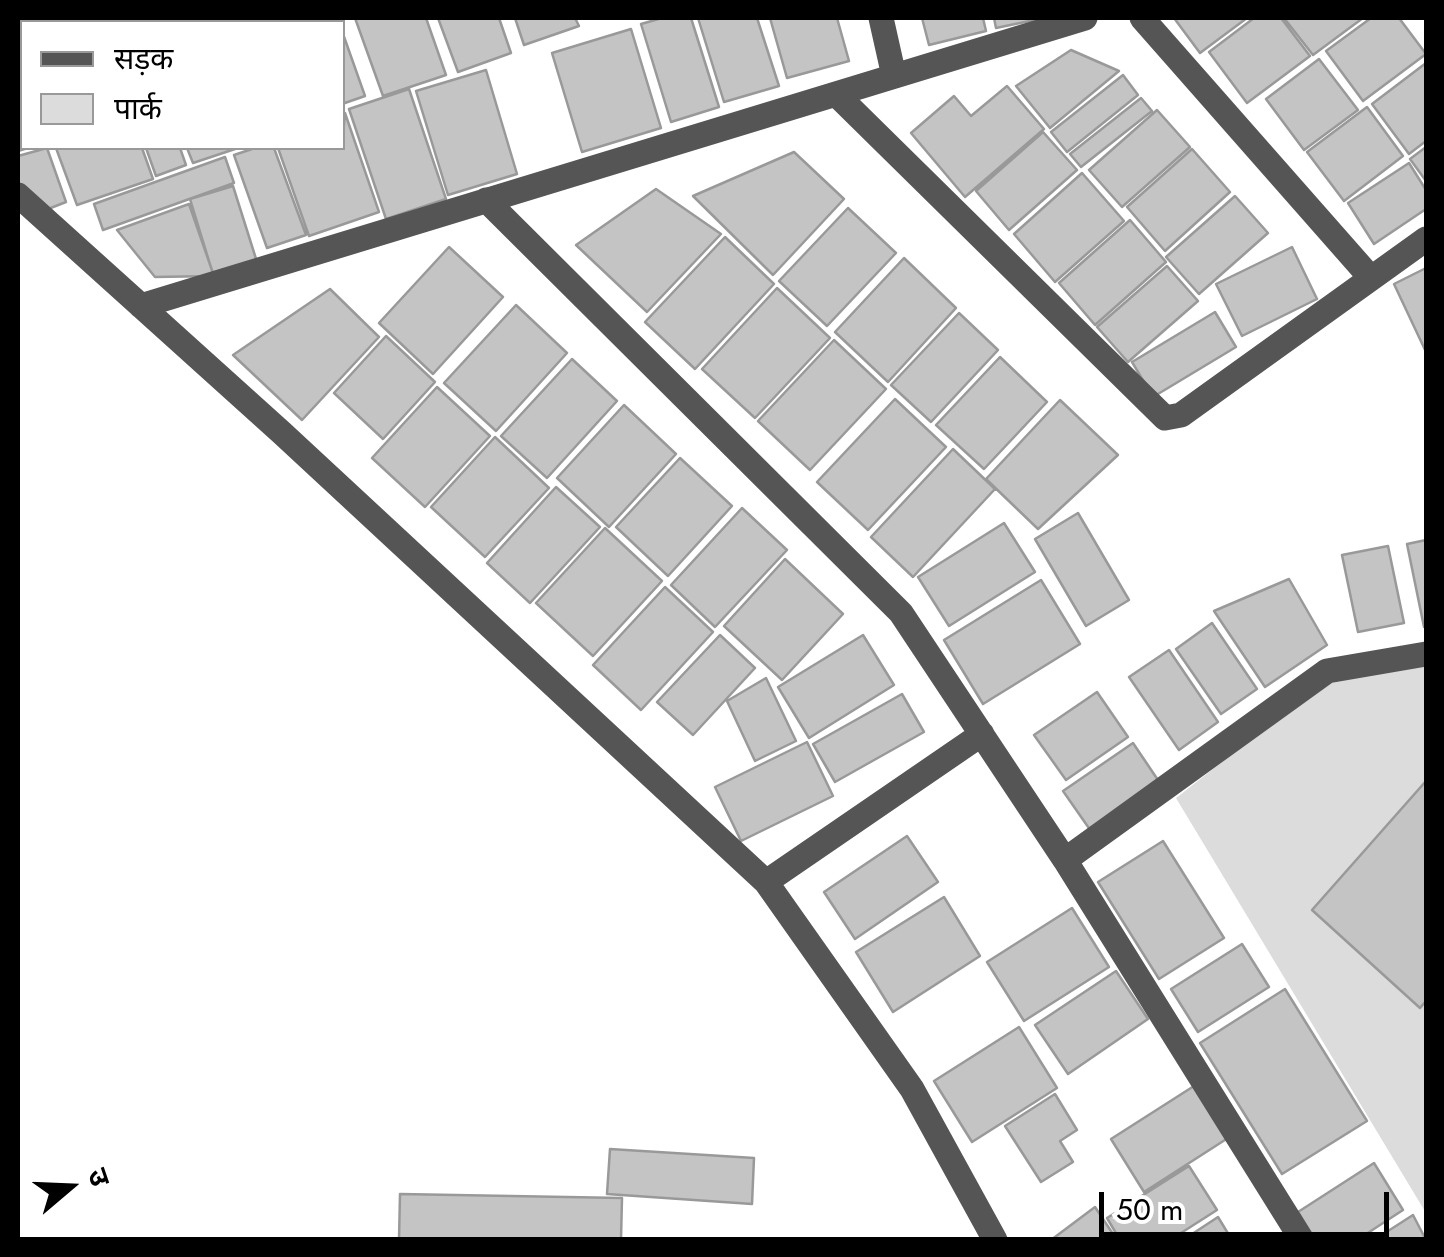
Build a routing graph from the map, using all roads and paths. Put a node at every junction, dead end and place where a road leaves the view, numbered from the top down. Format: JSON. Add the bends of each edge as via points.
{"nodes":[{"id":1,"x":881,"y":18,"type":"edge"},
{"id":2,"x":1084,"y":18,"type":"edge"},
{"id":3,"x":1142,"y":18,"type":"edge"},
{"id":4,"x":894,"y":76,"type":"junction"},
{"id":5,"x":836,"y":94,"type":"junction"},
{"id":6,"x":18,"y":196,"type":"edge"},
{"id":7,"x":486,"y":200,"type":"junction"},
{"id":8,"x":1426,"y":239,"type":"edge"},
{"id":9,"x":1370,"y":277,"type":"junction"},
{"id":10,"x":141,"y":306,"type":"junction"},
{"id":11,"x":1426,"y":654,"type":"edge"},
{"id":12,"x":982,"y":734,"type":"junction"},
{"id":13,"x":1065,"y":860,"type":"junction"},
{"id":14,"x":766,"y":882,"type":"junction"},
{"id":15,"x":995,"y":1240,"type":"edge"},
{"id":16,"x":1302,"y":1240,"type":"edge"}],
"edges":[{"from":1,"to":4,"type":"street"},
{"from":2,"to":4,"type":"street"},
{"from":3,"to":9,"type":"street"},
{"from":4,"to":5,"type":"street"},
{"from":5,"to":7,"type":"street"},
{"from":5,"to":9,"type":"street","via":[[1164,418],[1181,415]]},
{"from":6,"to":10,"type":"street"},
{"from":7,"to":10,"type":"street"},
{"from":7,"to":12,"type":"street","via":[[901,613]]},
{"from":8,"to":9,"type":"street"},
{"from":10,"to":14,"type":"street"},
{"from":11,"to":13,"type":"street","via":[[1327,672]]},
{"from":12,"to":13,"type":"street"},
{"from":12,"to":14,"type":"street"},
{"from":13,"to":16,"type":"street"},
{"from":14,"to":15,"type":"street","via":[[912,1089]]}]}
